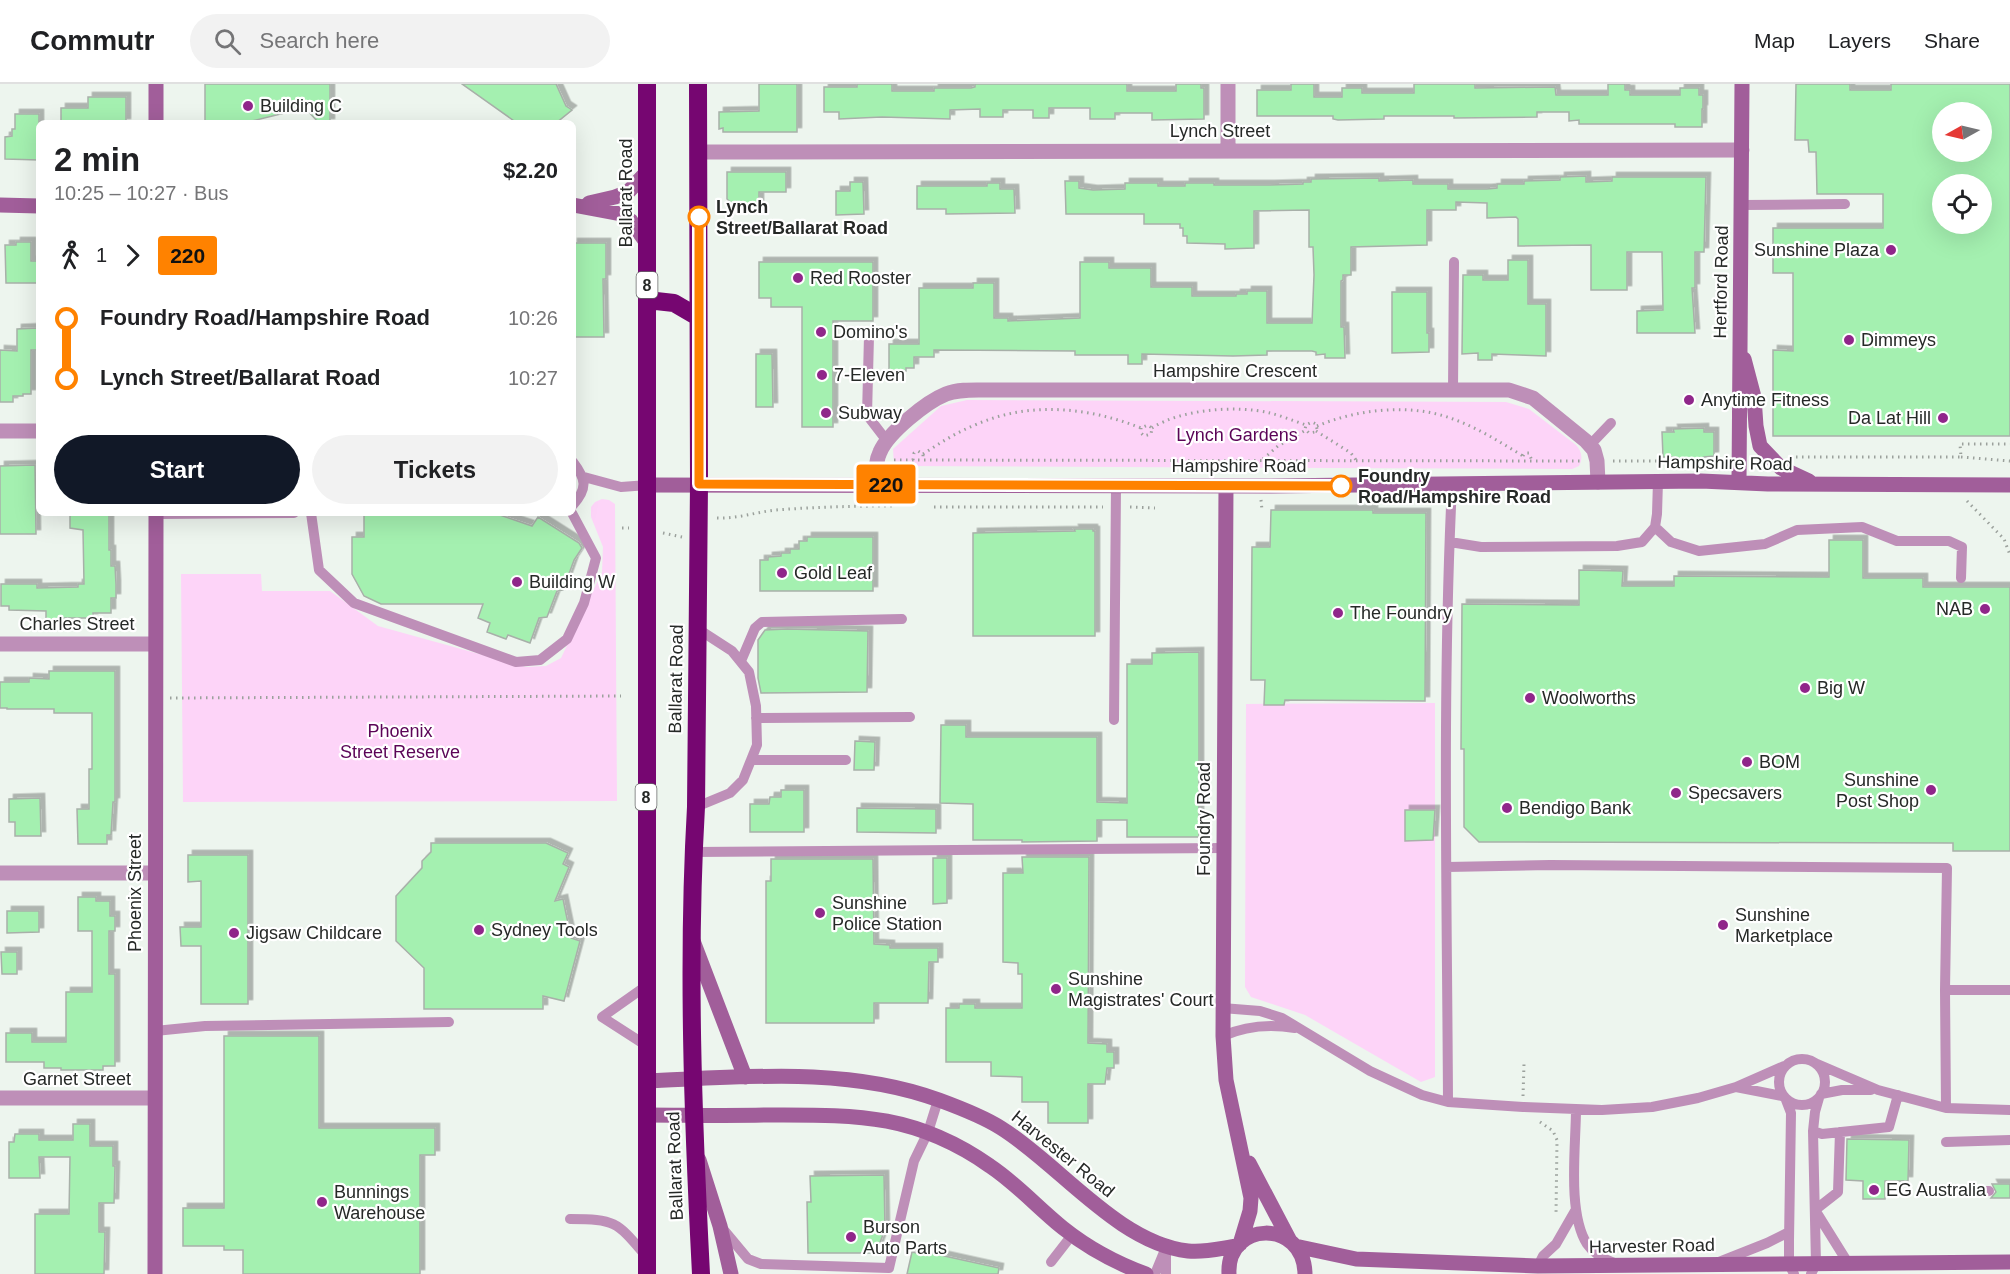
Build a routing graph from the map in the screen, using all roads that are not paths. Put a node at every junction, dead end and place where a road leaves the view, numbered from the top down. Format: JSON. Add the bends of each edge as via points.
{"nodes":[{"id":1,"x":156,"y":84,"type":"edge"},
{"id":2,"x":647,"y":84,"type":"edge"},
{"id":3,"x":698,"y":84,"type":"edge"},
{"id":4,"x":1228,"y":84,"type":"edge"},
{"id":5,"x":1742,"y":84,"type":"edge"},
{"id":6,"x":156,"y":120,"type":"edge"},
{"id":7,"x":1228,"y":150,"type":"junction"},
{"id":8,"x":1742,"y":150,"type":"junction"},
{"id":9,"x":699,"y":152,"type":"junction"},
{"id":10,"x":646,"y":173,"type":"junction"},
{"id":11,"x":576,"y":204,"type":"edge"},
{"id":12,"x":1845,"y":204,"type":"dead end"},
{"id":13,"x":0,"y":205,"type":"edge"},
{"id":14,"x":36,"y":205,"type":"edge"},
{"id":15,"x":1742,"y":205,"type":"junction"},
{"id":16,"x":646,"y":242,"type":"junction"},
{"id":17,"x":1454,"y":262,"type":"dead end"},
{"id":18,"x":647,"y":300,"type":"junction"},
{"id":19,"x":698,"y":317,"type":"junction"},
{"id":20,"x":869,"y":336,"type":"dead end"},
{"id":21,"x":1739,"y":339,"type":"junction"},
{"id":22,"x":1454,"y":391,"type":"junction"},
{"id":23,"x":1611,"y":423,"type":"dead end"},
{"id":24,"x":0,"y":431,"type":"edge"},
{"id":25,"x":36,"y":431,"type":"edge"},
{"id":26,"x":887,"y":441,"type":"junction"},
{"id":27,"x":1590,"y":445,"type":"junction"},
{"id":28,"x":576,"y":466,"type":"edge"},
{"id":29,"x":584,"y":477,"type":"junction"},
{"id":30,"x":1658,"y":481,"type":"junction"},
{"id":31,"x":1739,"y":481,"type":"junction"},
{"id":32,"x":1598,"y":482,"type":"junction"},
{"id":33,"x":699,"y":484,"type":"junction"},
{"id":34,"x":876,"y":484,"type":"junction"},
{"id":35,"x":1815,"y":484,"type":"junction"},
{"id":36,"x":648,"y":485,"type":"junction"},
{"id":37,"x":1452,"y":485,"type":"junction"},
{"id":38,"x":2010,"y":485,"type":"edge"},
{"id":39,"x":1116,"y":486,"type":"junction"},
{"id":40,"x":1226,"y":486,"type":"junction"},
{"id":41,"x":576,"y":502,"type":"edge"},
{"id":42,"x":156,"y":516,"type":"edge"},
{"id":43,"x":311,"y":516,"type":"edge"},
{"id":44,"x":574,"y":516,"type":"edge"},
{"id":45,"x":1655,"y":527,"type":"junction"},
{"id":46,"x":1450,"y":542,"type":"junction"},
{"id":47,"x":1961,"y":578,"type":"dead end"},
{"id":48,"x":902,"y":619,"type":"dead end"},
{"id":49,"x":698,"y":629,"type":"junction"},
{"id":50,"x":0,"y":644,"type":"edge"},
{"id":51,"x":155,"y":644,"type":"junction"},
{"id":52,"x":741,"y":661,"type":"junction"},
{"id":53,"x":910,"y":717,"type":"dead end"},
{"id":54,"x":756,"y":718,"type":"junction"},
{"id":55,"x":1114,"y":720,"type":"dead end"},
{"id":56,"x":751,"y":760,"type":"junction"},
{"id":57,"x":846,"y":760,"type":"dead end"},
{"id":58,"x":696,"y":807,"type":"junction"},
{"id":59,"x":1224,"y":848,"type":"junction"},
{"id":60,"x":694,"y":852,"type":"junction"},
{"id":61,"x":1447,"y":867,"type":"junction"},
{"id":62,"x":0,"y":873,"type":"edge"},
{"id":63,"x":155,"y":873,"type":"junction"},
{"id":64,"x":693,"y":941,"type":"junction"},
{"id":65,"x":646,"y":986,"type":"junction"},
{"id":66,"x":1945,"y":990,"type":"junction"},
{"id":67,"x":2010,"y":990,"type":"edge"},
{"id":68,"x":1222,"y":1008,"type":"junction"},
{"id":69,"x":448,"y":1022,"type":"dead end"},
{"id":70,"x":1301,"y":1029,"type":"junction"},
{"id":71,"x":155,"y":1031,"type":"junction"},
{"id":72,"x":1223,"y":1036,"type":"junction"},
{"id":73,"x":647,"y":1046,"type":"junction"},
{"id":74,"x":1815,"y":1064,"type":"junction"},
{"id":75,"x":1784,"y":1066,"type":"junction"},
{"id":76,"x":745,"y":1077,"type":"junction"},
{"id":77,"x":694,"y":1079,"type":"junction"},
{"id":78,"x":646,"y":1082,"type":"junction"},
{"id":79,"x":1736,"y":1087,"type":"junction"},
{"id":80,"x":1878,"y":1090,"type":"junction"},
{"id":81,"x":1898,"y":1095,"type":"junction"},
{"id":82,"x":1820,"y":1096,"type":"junction"},
{"id":83,"x":0,"y":1098,"type":"edge"},
{"id":84,"x":154,"y":1098,"type":"junction"},
{"id":85,"x":1784,"y":1098,"type":"junction"},
{"id":86,"x":938,"y":1100,"type":"junction"},
{"id":87,"x":1448,"y":1102,"type":"junction"},
{"id":88,"x":1576,"y":1108,"type":"junction"},
{"id":89,"x":1946,"y":1108,"type":"junction"},
{"id":90,"x":2010,"y":1110,"type":"edge"},
{"id":91,"x":646,"y":1115,"type":"junction"},
{"id":92,"x":694,"y":1115,"type":"junction"},
{"id":93,"x":1813,"y":1131,"type":"junction"},
{"id":94,"x":928,"y":1132,"type":"junction"},
{"id":95,"x":1840,"y":1132,"type":"junction"},
{"id":96,"x":2010,"y":1140,"type":"edge"},
{"id":97,"x":1946,"y":1142,"type":"dead end"},
{"id":98,"x":695,"y":1146,"type":"junction"},
{"id":99,"x":1241,"y":1150,"type":"junction"},
{"id":100,"x":1946,"y":1191,"type":"dead end"},
{"id":101,"x":1989,"y":1191,"type":"dead end"},
{"id":102,"x":1815,"y":1210,"type":"junction"},
{"id":103,"x":1575,"y":1211,"type":"junction"},
{"id":104,"x":570,"y":1219,"type":"dead end"},
{"id":105,"x":720,"y":1226,"type":"junction"},
{"id":106,"x":1789,"y":1232,"type":"junction"},
{"id":107,"x":1072,"y":1235,"type":"junction"},
{"id":108,"x":1293,"y":1243,"type":"junction"},
{"id":109,"x":1167,"y":1245,"type":"junction"},
{"id":110,"x":1239,"y":1245,"type":"junction"},
{"id":111,"x":1051,"y":1262,"type":"dead end"},
{"id":112,"x":2010,"y":1262,"type":"edge"},
{"id":113,"x":1848,"y":1263,"type":"junction"},
{"id":114,"x":647,"y":1265,"type":"edge"},
{"id":115,"x":1711,"y":1265,"type":"junction"},
{"id":116,"x":1538,"y":1266,"type":"junction"},
{"id":117,"x":1620,"y":1266,"type":"junction"},
{"id":118,"x":1792,"y":1269,"type":"edge"},
{"id":119,"x":1814,"y":1269,"type":"edge"},
{"id":120,"x":155,"y":1274,"type":"edge"},
{"id":121,"x":701,"y":1274,"type":"edge"},
{"id":122,"x":730,"y":1274,"type":"edge"},
{"id":123,"x":1146,"y":1274,"type":"edge"},
{"id":124,"x":1155,"y":1274,"type":"edge"},
{"id":125,"x":1166,"y":1274,"type":"edge"},
{"id":126,"x":1229,"y":1274,"type":"edge"},
{"id":127,"x":1305,"y":1274,"type":"edge"}],
"edges":[{"from":1,"to":6,"type":"street"},
{"from":2,"to":10,"type":"highway","name":"Ballarat Road","number":"8"},
{"from":3,"to":9,"type":"highway","name":"Ballarat Road"},
{"from":4,"to":7,"type":"street"},
{"from":5,"to":8,"type":"street","name":"Hertford Road"},
{"from":7,"to":8,"type":"street","name":"Lynch Street"},
{"from":7,"to":9,"type":"street","name":"Lynch Street"},
{"from":8,"to":15,"type":"street","name":"Hertford Road"},
{"from":9,"to":19,"type":"highway","name":"Ballarat Road"},
{"from":10,"to":11,"type":"street","via":[[628,192]]},
{"from":10,"to":16,"type":"highway","name":"Ballarat Road","number":"8"},
{"from":11,"to":16,"type":"street","via":[[621,214]]},
{"from":12,"to":15,"type":"lane"},
{"from":13,"to":14,"type":"street"},
{"from":15,"to":21,"type":"street","name":"Hertford Road"},
{"from":16,"to":18,"type":"highway","name":"Ballarat Road","number":"8"},
{"from":17,"to":22,"type":"lane"},
{"from":18,"to":19,"type":"highway","via":[[674,303]]},
{"from":18,"to":36,"type":"highway","name":"Ballarat Road","number":"8"},
{"from":19,"to":33,"type":"highway","name":"Ballarat Road"},
{"from":20,"to":26,"type":"lane","via":[[867,415]]},
{"from":21,"to":31,"type":"street","name":"Hertford Road"},
{"from":21,"to":35,"type":"street","via":[[1754,397],[1760,446],[1781,468]]},
{"from":22,"to":26,"type":"street","name":"Hampshire Crescent","via":[[962,391],[944,394],[928,404]]},
{"from":22,"to":27,"type":"street","name":"Hampshire Crescent","via":[[1509,390],[1533,398]]},
{"from":23,"to":27,"type":"lane"},
{"from":24,"to":25,"type":"street"},
{"from":26,"to":34,"type":"street","name":"Hampshire Crescent","via":[[877,459]]},
{"from":27,"to":32,"type":"street","name":"Hampshire Crescent","via":[[1597,461]]},
{"from":28,"to":29,"type":"lane"},
{"from":29,"to":36,"type":"lane","via":[[621,487]]},
{"from":29,"to":41,"type":"lane","via":[[583,494]]},
{"from":30,"to":31,"type":"street","name":"Hampshire Road"},
{"from":30,"to":32,"type":"street","name":"Hampshire Road"},
{"from":30,"to":45,"type":"lane"},
{"from":31,"to":35,"type":"street","name":"Hampshire Road"},
{"from":32,"to":37,"type":"street","name":"Hampshire Road"},
{"from":33,"to":34,"type":"street","name":"Hampshire Road"},
{"from":33,"to":36,"type":"street","name":"Hampshire Road"},
{"from":33,"to":49,"type":"highway","name":"Ballarat Road"},
{"from":34,"to":39,"type":"street","name":"Hampshire Road"},
{"from":35,"to":38,"type":"street","name":"Hampshire Road"},
{"from":36,"to":65,"type":"highway","name":"Ballarat Road","number":"8"},
{"from":37,"to":40,"type":"street","name":"Hampshire Road"},
{"from":37,"to":46,"type":"lane"},
{"from":39,"to":40,"type":"street","name":"Hampshire Road"},
{"from":39,"to":55,"type":"lane"},
{"from":40,"to":59,"type":"street","name":"Foundry Road"},
{"from":42,"to":51,"type":"street","name":"Phoenix Street"},
{"from":43,"to":44,"type":"lane","via":[[319,570],[354,603],[516,662],[540,660],[567,639],[584,603],[596,558]]},
{"from":45,"to":46,"type":"lane","via":[[1642,542],[1617,546],[1481,547]]},
{"from":45,"to":47,"type":"lane","via":[[1671,542],[1699,551],[1765,544],[1797,530],[1862,527],[1897,541],[1949,541],[1962,547]]},
{"from":46,"to":61,"type":"lane"},
{"from":48,"to":52,"type":"lane","via":[[762,622],[755,628]]},
{"from":49,"to":52,"type":"lane"},
{"from":49,"to":58,"type":"highway","name":"Ballarat Road"},
{"from":50,"to":51,"type":"street","name":"Charles Street"},
{"from":51,"to":63,"type":"street","name":"Phoenix Street"},
{"from":52,"to":54,"type":"lane","via":[[749,672]]},
{"from":53,"to":54,"type":"lane"},
{"from":54,"to":56,"type":"lane","via":[[757,746]]},
{"from":56,"to":57,"type":"lane"},
{"from":56,"to":58,"type":"lane","via":[[743,780],[730,793]]},
{"from":58,"to":60,"type":"highway","name":"Ballarat Road"},
{"from":59,"to":60,"type":"lane"},
{"from":59,"to":68,"type":"street","name":"Foundry Road"},
{"from":60,"to":64,"type":"highway","name":"Ballarat Road"},
{"from":61,"to":66,"type":"lane","via":[[1947,868]]},
{"from":61,"to":87,"type":"lane"},
{"from":62,"to":63,"type":"street"},
{"from":63,"to":71,"type":"street","name":"Phoenix Street"},
{"from":64,"to":76,"type":"street"},
{"from":64,"to":77,"type":"highway","name":"Ballarat Road"},
{"from":65,"to":73,"type":"highway","name":"Ballarat Road","number":"8"},
{"from":65,"to":73,"type":"lane","via":[[602,1017]]},
{"from":66,"to":67,"type":"lane"},
{"from":66,"to":89,"type":"lane"},
{"from":68,"to":70,"type":"lane","via":[[1269,1013]]},
{"from":68,"to":72,"type":"street","name":"Foundry Road"},
{"from":69,"to":71,"type":"lane","via":[[205,1026]]},
{"from":70,"to":72,"type":"lane","via":[[1264,1026]]},
{"from":70,"to":87,"type":"lane","via":[[1378,1075]]},
{"from":71,"to":84,"type":"street","name":"Phoenix Street"},
{"from":72,"to":99,"type":"street","name":"Foundry Road","via":[[1226,1080]]},
{"from":73,"to":78,"type":"highway","name":"Ballarat Road","number":"8"},
{"from":74,"to":75,"type":"lane","via":[[1803,1059]]},
{"from":74,"to":80,"type":"lane"},
{"from":74,"to":82,"type":"lane","via":[[1825,1081]]},
{"from":75,"to":79,"type":"lane"},
{"from":75,"to":85,"type":"lane","via":[[1778,1081]]},
{"from":76,"to":77,"type":"street","name":"Harvester Road"},
{"from":76,"to":86,"type":"street","name":"Harvester Road","via":[[839,1079],[892,1087]]},
{"from":77,"to":78,"type":"street","name":"Harvester Road"},
{"from":77,"to":92,"type":"highway","name":"Ballarat Road"},
{"from":78,"to":91,"type":"highway","name":"Ballarat Road","number":"8"},
{"from":79,"to":85,"type":"lane"},
{"from":79,"to":88,"type":"lane","via":[[1652,1107]]},
{"from":80,"to":81,"type":"lane"},
{"from":80,"to":82,"type":"lane","via":[[1842,1090]]},
{"from":81,"to":89,"type":"lane"},
{"from":81,"to":95,"type":"lane","via":[[1889,1127]]},
{"from":82,"to":85,"type":"lane","via":[[1799,1106]]},
{"from":82,"to":93,"type":"lane"},
{"from":83,"to":84,"type":"street","name":"Garnet Street"},
{"from":84,"to":120,"type":"street","name":"Phoenix Street"},
{"from":85,"to":106,"type":"lane","via":[[1791,1113]]},
{"from":86,"to":94,"type":"lane"},
{"from":86,"to":109,"type":"street","name":"Harvester Road","via":[[1000,1127],[1116,1221]]},
{"from":87,"to":88,"type":"lane"},
{"from":88,"to":103,"type":"lane"},
{"from":89,"to":90,"type":"lane"},
{"from":91,"to":92,"type":"street"},
{"from":91,"to":114,"type":"highway","name":"Ballarat Road","number":"8"},
{"from":92,"to":94,"type":"street","via":[[867,1116]]},
{"from":92,"to":98,"type":"highway","name":"Ballarat Road"},
{"from":93,"to":95,"type":"lane"},
{"from":93,"to":102,"type":"lane"},
{"from":94,"to":105,"type":"lane","via":[[914,1161],[889,1268],[752,1262]]},
{"from":94,"to":107,"type":"street","via":[[989,1165]]},
{"from":95,"to":102,"type":"lane","via":[[1838,1192]]},
{"from":96,"to":97,"type":"lane"},
{"from":98,"to":105,"type":"street"},
{"from":98,"to":121,"type":"highway","name":"Ballarat Road"},
{"from":99,"to":108,"type":"street","name":"Foundry Road"},
{"from":99,"to":110,"type":"street","name":"Foundry Road","via":[[1251,1204]]},
{"from":100,"to":101,"type":"lane"},
{"from":102,"to":113,"type":"lane"},
{"from":102,"to":119,"type":"lane"},
{"from":103,"to":116,"type":"lane"},
{"from":103,"to":117,"type":"lane","via":[[1587,1244]]},
{"from":104,"to":114,"type":"lane","via":[[614,1223],[622,1228]]},
{"from":105,"to":122,"type":"street"},
{"from":106,"to":115,"type":"lane"},
{"from":106,"to":118,"type":"lane"},
{"from":107,"to":111,"type":"lane"},
{"from":107,"to":123,"type":"street"},
{"from":108,"to":110,"type":"street","name":"Harvester Road","via":[[1278,1234],[1264,1233]]},
{"from":108,"to":116,"type":"street","name":"Harvester Road","via":[[1356,1259]]},
{"from":108,"to":127,"type":"street","name":"Foundry Road","via":[[1303,1258]]},
{"from":109,"to":110,"type":"street","name":"Harvester Road","via":[[1190,1251]]},
{"from":109,"to":124,"type":"lane"},
{"from":109,"to":125,"type":"lane"},
{"from":110,"to":126,"type":"street","name":"Foundry Road","via":[[1231,1257]]},
{"from":112,"to":113,"type":"street","name":"Harvester Road"},
{"from":113,"to":119,"type":"street","name":"Harvester Road"},
{"from":115,"to":117,"type":"street","name":"Harvester Road"},
{"from":115,"to":118,"type":"street","name":"Harvester Road"},
{"from":116,"to":117,"type":"street","name":"Harvester Road"},
{"from":118,"to":119,"type":"street","name":"Harvester Road"}]}
